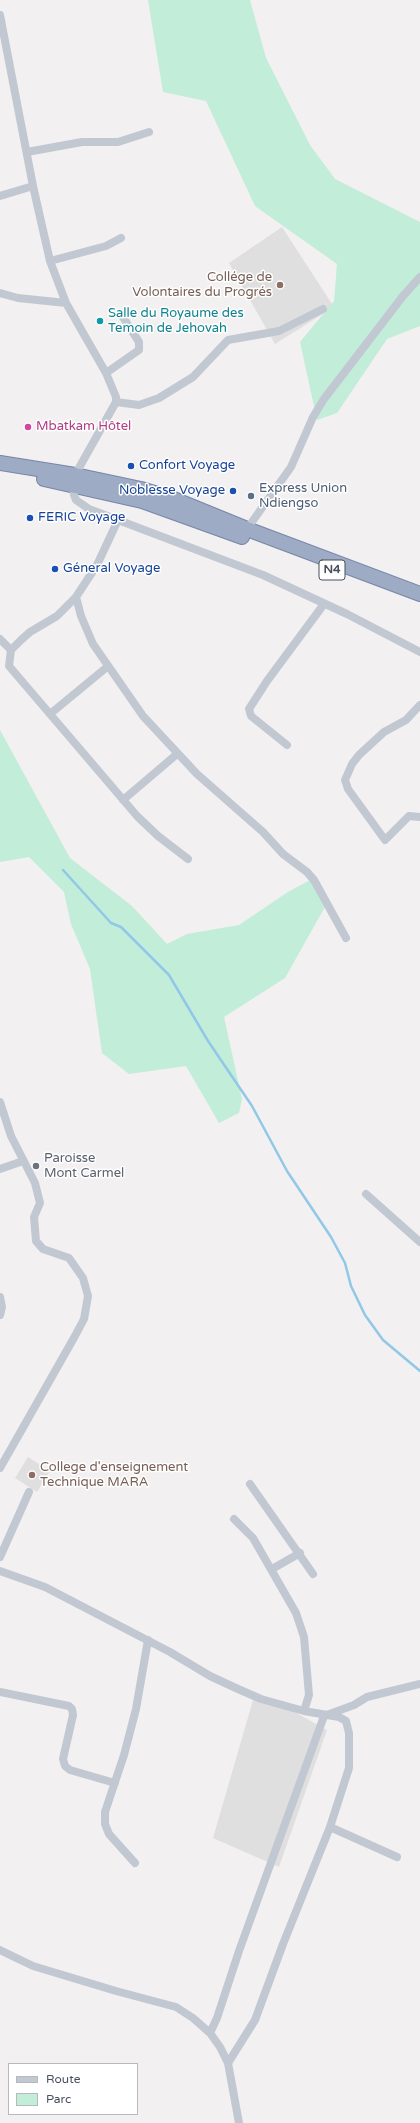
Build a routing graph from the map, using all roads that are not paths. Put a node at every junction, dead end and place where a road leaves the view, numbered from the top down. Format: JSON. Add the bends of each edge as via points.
{"nodes":[{"id":1,"x":0,"y":15,"type":"edge"},
{"id":2,"x":149,"y":132,"type":"dead end"},
{"id":3,"x":27,"y":152,"type":"junction"},
{"id":4,"x":33,"y":186,"type":"junction"},
{"id":5,"x":0,"y":196,"type":"edge"},
{"id":6,"x":122,"y":238,"type":"dead end"},
{"id":7,"x":50,"y":261,"type":"junction"},
{"id":8,"x":420,"y":277,"type":"edge"},
{"id":9,"x":0,"y":293,"type":"edge"},
{"id":10,"x":66,"y":303,"type":"junction"},
{"id":11,"x":323,"y":309,"type":"dead end"},
{"id":12,"x":121,"y":314,"type":"dead end"},
{"id":13,"x":106,"y":373,"type":"junction"},
{"id":14,"x":116,"y":402,"type":"junction"},
{"id":15,"x":0,"y":463,"type":"edge"},
{"id":16,"x":0,"y":472,"type":"edge"},
{"id":17,"x":75,"y":480,"type":"junction"},
{"id":18,"x":118,"y":520,"type":"junction"},
{"id":19,"x":245,"y":533,"type":"junction"},
{"id":20,"x":420,"y":594,"type":"edge"},
{"id":21,"x":76,"y":597,"type":"junction"},
{"id":22,"x":420,"y":603,"type":"edge"},
{"id":23,"x":324,"y":604,"type":"junction"},
{"id":24,"x":0,"y":639,"type":"edge"},
{"id":25,"x":12,"y":650,"type":"junction"},
{"id":26,"x":420,"y":652,"type":"edge"},
{"id":27,"x":107,"y":667,"type":"junction"},
{"id":28,"x":420,"y":705,"type":"edge"},
{"id":29,"x":50,"y":714,"type":"junction"},
{"id":30,"x":287,"y":745,"type":"dead end"},
{"id":31,"x":177,"y":754,"type":"junction"},
{"id":32,"x":123,"y":800,"type":"junction"},
{"id":33,"x":420,"y":817,"type":"edge"},
{"id":34,"x":188,"y":859,"type":"dead end"},
{"id":35,"x":346,"y":938,"type":"dead end"},
{"id":36,"x":0,"y":1102,"type":"edge"},
{"id":37,"x":23,"y":1161,"type":"junction"},
{"id":38,"x":0,"y":1169,"type":"edge"},
{"id":39,"x":366,"y":1194,"type":"dead end"},
{"id":40,"x":420,"y":1242,"type":"edge"},
{"id":41,"x":0,"y":1297,"type":"edge"},
{"id":42,"x":0,"y":1315,"type":"edge"},
{"id":43,"x":0,"y":1468,"type":"edge"},
{"id":44,"x":250,"y":1484,"type":"dead end"},
{"id":45,"x":29,"y":1492,"type":"dead end"},
{"id":46,"x":234,"y":1519,"type":"dead end"},
{"id":47,"x":300,"y":1552,"type":"junction"},
{"id":48,"x":0,"y":1557,"type":"edge"},
{"id":49,"x":272,"y":1569,"type":"junction"},
{"id":50,"x":0,"y":1571,"type":"edge"},
{"id":51,"x":313,"y":1574,"type":"dead end"},
{"id":52,"x":148,"y":1640,"type":"junction"},
{"id":53,"x":420,"y":1684,"type":"edge"},
{"id":54,"x":0,"y":1692,"type":"edge"},
{"id":55,"x":304,"y":1711,"type":"junction"},
{"id":56,"x":324,"y":1716,"type":"junction"},
{"id":57,"x":115,"y":1783,"type":"junction"},
{"id":58,"x":330,"y":1827,"type":"junction"},
{"id":59,"x":397,"y":1858,"type":"dead end"},
{"id":60,"x":135,"y":1863,"type":"dead end"},
{"id":61,"x":0,"y":1950,"type":"edge"},
{"id":62,"x":210,"y":2033,"type":"junction"},
{"id":63,"x":228,"y":2063,"type":"junction"},
{"id":64,"x":239,"y":2123,"type":"edge"}],
"edges":[{"from":1,"to":3,"type":"street"},
{"from":2,"to":3,"type":"street","via":[[118,142],[82,142]]},
{"from":3,"to":4,"type":"street"},
{"from":4,"to":5,"type":"street"},
{"from":4,"to":7,"type":"street"},
{"from":6,"to":7,"type":"street","via":[[106,246]]},
{"from":7,"to":10,"type":"street"},
{"from":8,"to":19,"type":"street","via":[[324,399],[291,467]]},
{"from":9,"to":10,"type":"street","via":[[18,298]]},
{"from":10,"to":13,"type":"street"},
{"from":11,"to":14,"type":"street","via":[[279,331],[228,340],[193,377],[159,398],[132,406]]},
{"from":12,"to":13,"type":"street","via":[[140,350]]},
{"from":13,"to":14,"type":"street","via":[[114,390]]},
{"from":14,"to":17,"type":"street"},
{"from":15,"to":17,"type":"highway","number":"N4"},
{"from":16,"to":17,"type":"highway","number":"N4"},
{"from":17,"to":18,"type":"street","via":[[74,495],[78,504]]},
{"from":17,"to":19,"type":"highway","number":"N4","via":[[207,518]]},
{"from":18,"to":21,"type":"street","via":[[97,565]]},
{"from":18,"to":23,"type":"street","via":[[263,575]]},
{"from":19,"to":20,"type":"highway","number":"N4"},
{"from":19,"to":22,"type":"highway","number":"N4"},
{"from":21,"to":25,"type":"street","via":[[57,616],[30,632]]},
{"from":21,"to":27,"type":"street","via":[[86,629]]},
{"from":23,"to":26,"type":"street"},
{"from":23,"to":30,"type":"street","via":[[249,709],[251,716]]},
{"from":24,"to":25,"type":"street"},
{"from":25,"to":29,"type":"street","via":[[9,666]]},
{"from":27,"to":29,"type":"street"},
{"from":27,"to":31,"type":"street","via":[[143,716]]},
{"from":28,"to":33,"type":"street","via":[[406,720],[384,732],[359,755],[352,764],[346,780],[348,789],[385,840],[410,816]]},
{"from":29,"to":32,"type":"street"},
{"from":31,"to":32,"type":"street"},
{"from":31,"to":35,"type":"street","via":[[230,805],[263,832],[283,854],[307,872]]},
{"from":32,"to":34,"type":"street","via":[[158,836]]},
{"from":36,"to":37,"type":"street","via":[[11,1136]]},
{"from":37,"to":38,"type":"street"},
{"from":37,"to":43,"type":"street","via":[[35,1183],[40,1203],[34,1217],[38,1245],[69,1258],[83,1278],[88,1296],[84,1319]]},
{"from":39,"to":40,"type":"street"},
{"from":41,"to":42,"type":"street"},
{"from":44,"to":47,"type":"street"},
{"from":45,"to":48,"type":"street"},
{"from":46,"to":49,"type":"street","via":[[253,1538]]},
{"from":47,"to":49,"type":"street"},
{"from":47,"to":51,"type":"street"},
{"from":49,"to":55,"type":"street","via":[[296,1613],[304,1637],[309,1695]]},
{"from":50,"to":52,"type":"street","via":[[45,1587]]},
{"from":52,"to":55,"type":"street","via":[[238,1689],[261,1699]]},
{"from":52,"to":57,"type":"street","via":[[136,1709]]},
{"from":53,"to":56,"type":"street","via":[[367,1697],[354,1705]]},
{"from":54,"to":57,"type":"street","via":[[69,1706],[73,1715],[63,1760],[65,1766],[70,1770]]},
{"from":55,"to":56,"type":"street"},
{"from":56,"to":58,"type":"street","via":[[339,1717],[346,1721],[349,1733],[349,1768]]},
{"from":56,"to":62,"type":"street"},
{"from":57,"to":60,"type":"street","via":[[105,1824],[110,1834]]},
{"from":58,"to":59,"type":"street"},
{"from":58,"to":63,"type":"street","via":[[255,2020]]},
{"from":61,"to":62,"type":"street","via":[[33,1966],[176,2006]]},
{"from":62,"to":63,"type":"street"},
{"from":63,"to":64,"type":"street"}]}
